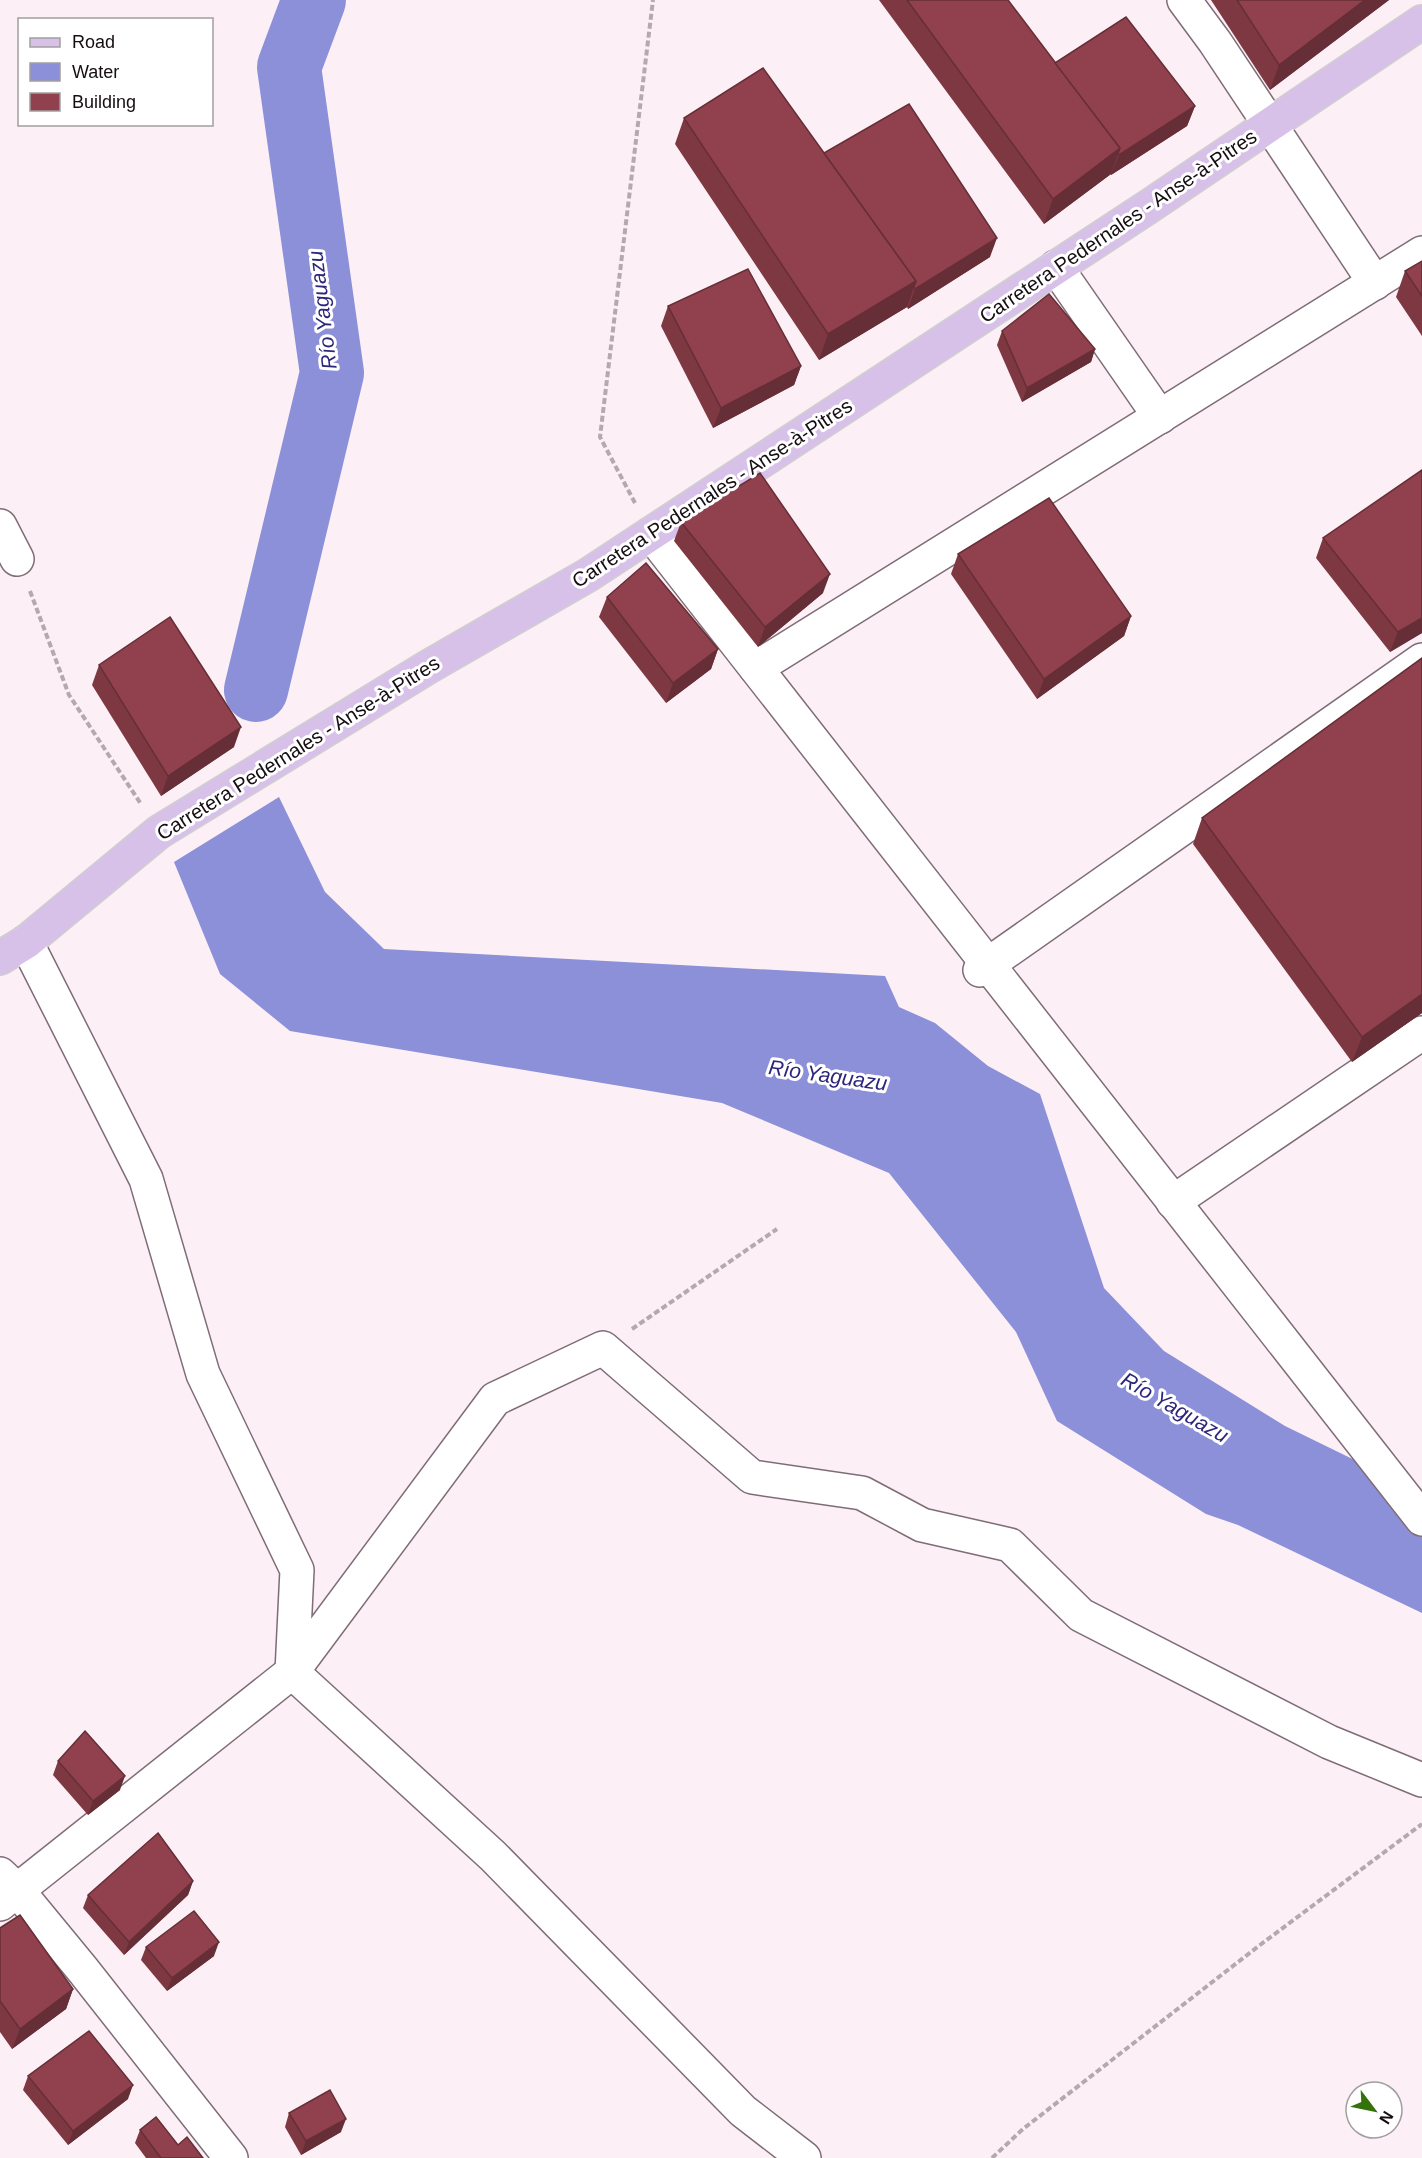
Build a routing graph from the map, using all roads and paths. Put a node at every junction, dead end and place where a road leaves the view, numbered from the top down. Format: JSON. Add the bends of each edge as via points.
{"nodes":[{"id":1,"x":653,"y":0,"type":"edge"},
{"id":2,"x":1184,"y":0,"type":"edge"},
{"id":3,"x":1422,"y":22,"type":"edge"},
{"id":4,"x":1422,"y":253,"type":"edge"},
{"id":5,"x":1056,"y":267,"type":"junction"},
{"id":6,"x":1374,"y":282,"type":"junction"},
{"id":7,"x":1160,"y":417,"type":"junction"},
{"id":8,"x":0,"y":526,"type":"edge"},
{"id":9,"x":651,"y":534,"type":"junction"},
{"id":10,"x":17,"y":559,"type":"joint"},
{"id":11,"x":1422,"y":660,"type":"edge"},
{"id":12,"x":756,"y":668,"type":"junction"},
{"id":13,"x":159,"y":832,"type":"junction"},
{"id":14,"x":13,"y":950,"type":"edge"},
{"id":15,"x":980,"y":970,"type":"dead end"},
{"id":16,"x":1422,"y":1033,"type":"edge"},
{"id":17,"x":1173,"y":1202,"type":"junction"},
{"id":18,"x":777,"y":1229,"type":"dead end"},
{"id":19,"x":603,"y":1348,"type":"junction"},
{"id":20,"x":1418,"y":1506,"type":"edge"},
{"id":21,"x":292,"y":1672,"type":"junction"},
{"id":22,"x":1422,"y":1780,"type":"edge"},
{"id":23,"x":1422,"y":1824,"type":"edge"},
{"id":24,"x":6,"y":1890,"type":"edge"},
{"id":25,"x":231,"y":2158,"type":"edge"},
{"id":26,"x":804,"y":2158,"type":"edge"},
{"id":27,"x":992,"y":2158,"type":"edge"}],
"edges":[{"from":1,"to":9,"type":"path","via":[[600,437]]},
{"from":2,"to":6,"type":"street"},
{"from":3,"to":5,"type":"main road","name":"Carretera Pedernales - Anse-à-Pitres"},
{"from":4,"to":6,"type":"street"},
{"from":5,"to":7,"type":"street"},
{"from":5,"to":9,"type":"main road","name":"Carretera Pedernales - Anse-à-Pitres"},
{"from":6,"to":7,"type":"street"},
{"from":7,"to":12,"type":"street"},
{"from":8,"to":10,"type":"street"},
{"from":9,"to":12,"type":"street"},
{"from":9,"to":13,"type":"main road","name":"Carretera Pedernales - Anse-à-Pitres"},
{"from":10,"to":13,"type":"path","via":[[69,695]]},
{"from":11,"to":15,"type":"street"},
{"from":12,"to":17,"type":"street"},
{"from":13,"to":14,"type":"main road","name":"Carretera Pedernales - Anse-à-Pitres"},
{"from":14,"to":21,"type":"street","via":[[146,1179],[203,1374],[297,1570]]},
{"from":16,"to":17,"type":"street"},
{"from":17,"to":20,"type":"street"},
{"from":18,"to":19,"type":"path"},
{"from":19,"to":21,"type":"street","via":[[495,1399]]},
{"from":19,"to":22,"type":"street","via":[[752,1477],[862,1493],[922,1525],[1010,1545],[1081,1615],[1329,1742]]},
{"from":21,"to":24,"type":"street"},
{"from":21,"to":26,"type":"street","via":[[493,1856],[743,2111]]},
{"from":23,"to":27,"type":"path","via":[[1023,2129]]},
{"from":24,"to":25,"type":"street"}]}
